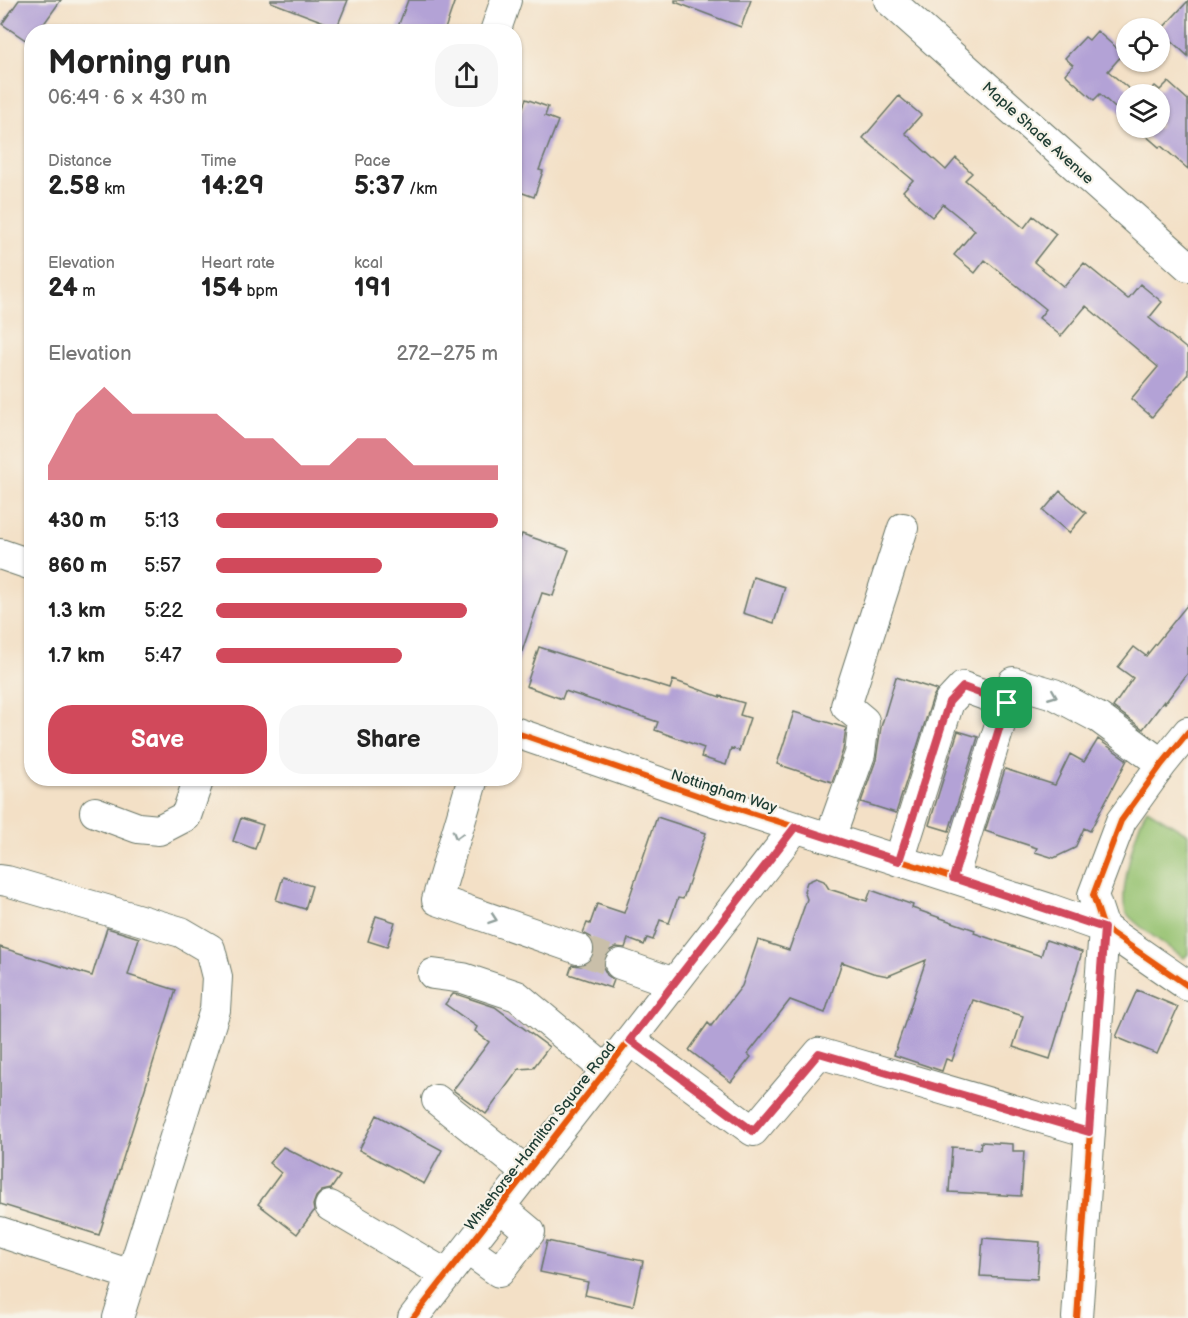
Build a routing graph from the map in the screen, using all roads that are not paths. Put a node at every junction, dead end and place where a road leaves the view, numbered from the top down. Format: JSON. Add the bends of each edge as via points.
{"nodes":[{"id":1,"x":506,"y":0,"type":"edge"},
{"id":2,"x":889,"y":0,"type":"edge"},
{"id":3,"x":498,"y":24,"type":"edge"},
{"id":4,"x":1188,"y":266,"type":"edge"},
{"id":5,"x":903,"y":528,"type":"dead end"},
{"id":6,"x":0,"y":554,"type":"edge"},
{"id":7,"x":24,"y":562,"type":"edge"},
{"id":8,"x":1007,"y":703,"type":"junction"},
{"id":9,"x":1188,"y":732,"type":"edge"},
{"id":10,"x":522,"y":735,"type":"edge"},
{"id":11,"x":1162,"y":764,"type":"junction"},
{"id":12,"x":196,"y":786,"type":"edge"},
{"id":13,"x":471,"y":786,"type":"edge"},
{"id":14,"x":95,"y":812,"type":"dead end"},
{"id":15,"x":795,"y":827,"type":"junction"},
{"id":16,"x":830,"y":838,"type":"junction"},
{"id":17,"x":899,"y":861,"type":"junction"},
{"id":18,"x":953,"y":878,"type":"junction"},
{"id":19,"x":0,"y":880,"type":"edge"},
{"id":20,"x":1104,"y":928,"type":"junction"},
{"id":21,"x":578,"y":949,"type":"tunnel mouth"},
{"id":22,"x":620,"y":964,"type":"tunnel mouth"},
{"id":23,"x":433,"y":974,"type":"dead end"},
{"id":24,"x":674,"y":983,"type":"junction"},
{"id":25,"x":1188,"y":986,"type":"edge"},
{"id":26,"x":630,"y":1040,"type":"junction"},
{"id":27,"x":606,"y":1070,"type":"junction"},
{"id":28,"x":436,"y":1100,"type":"dead end"},
{"id":29,"x":1089,"y":1132,"type":"junction"},
{"id":30,"x":527,"y":1172,"type":"junction"},
{"id":31,"x":330,"y":1206,"type":"dead end"},
{"id":32,"x":500,"y":1207,"type":"junction"},
{"id":33,"x":0,"y":1232,"type":"edge"},
{"id":34,"x":467,"y":1249,"type":"junction"},
{"id":35,"x":131,"y":1275,"type":"junction"},
{"id":36,"x":447,"y":1275,"type":"junction"},
{"id":37,"x":421,"y":1315,"type":"edge"},
{"id":38,"x":118,"y":1318,"type":"edge"},
{"id":39,"x":1077,"y":1318,"type":"edge"}],
"edges":[{"from":1,"to":3,"type":"street"},
{"from":2,"to":4,"type":"street","name":"Maple Shade Avenue"},
{"from":5,"to":16,"type":"street","via":[[846,706],[864,721],[860,754]]},
{"from":6,"to":7,"type":"street"},
{"from":8,"to":11,"type":"street","one_way":true,"via":[[1013,682],[1054,694],[1100,718]]},
{"from":8,"to":17,"type":"street","via":[[963,687],[949,702]]},
{"from":8,"to":18,"type":"street"},
{"from":9,"to":11,"type":"street"},
{"from":10,"to":15,"type":"street","name":"Nottingham Way"},
{"from":11,"to":20,"type":"street","via":[[1121,821],[1094,895]]},
{"from":12,"to":14,"type":"street","via":[[186,816],[159,830],[138,828]]},
{"from":13,"to":21,"type":"street","one_way":true,"via":[[437,900]]},
{"from":15,"to":16,"type":"street","name":"Nottingham Way"},
{"from":15,"to":24,"type":"street","name":"Whitehorse-Hamilton Square Road"},
{"from":16,"to":17,"type":"street","name":"Nottingham Way"},
{"from":17,"to":18,"type":"street","name":"Nottingham Way"},
{"from":18,"to":20,"type":"street","name":"Nottingham Way"},
{"from":19,"to":35,"type":"street","via":[[181,932],[210,950],[217,977],[215,1010]]},
{"from":20,"to":25,"type":"street","name":"Nottingham Way"},
{"from":20,"to":29,"type":"street"},
{"from":22,"to":24,"type":"street"},
{"from":23,"to":27,"type":"street","via":[[463,978],[517,996]]},
{"from":24,"to":26,"type":"street","name":"Whitehorse-Hamilton Square Road"},
{"from":26,"to":27,"type":"street","name":"Whitehorse-Hamilton Square Road"},
{"from":26,"to":29,"type":"street","via":[[753,1131],[819,1053]]},
{"from":27,"to":30,"type":"street","name":"Whitehorse-Hamilton Square Road"},
{"from":28,"to":30,"type":"street"},
{"from":29,"to":39,"type":"street"},
{"from":30,"to":32,"type":"street","name":"Whitehorse-Hamilton Square Road"},
{"from":31,"to":36,"type":"street"},
{"from":32,"to":34,"type":"street","name":"Whitehorse-Hamilton Square Road"},
{"from":32,"to":34,"type":"street","via":[[530,1232],[499,1272]]},
{"from":33,"to":35,"type":"street"},
{"from":34,"to":36,"type":"street","name":"Whitehorse-Hamilton Square Road"},
{"from":35,"to":38,"type":"street"},
{"from":36,"to":37,"type":"street","name":"Whitehorse-Hamilton Square Road"}]}
